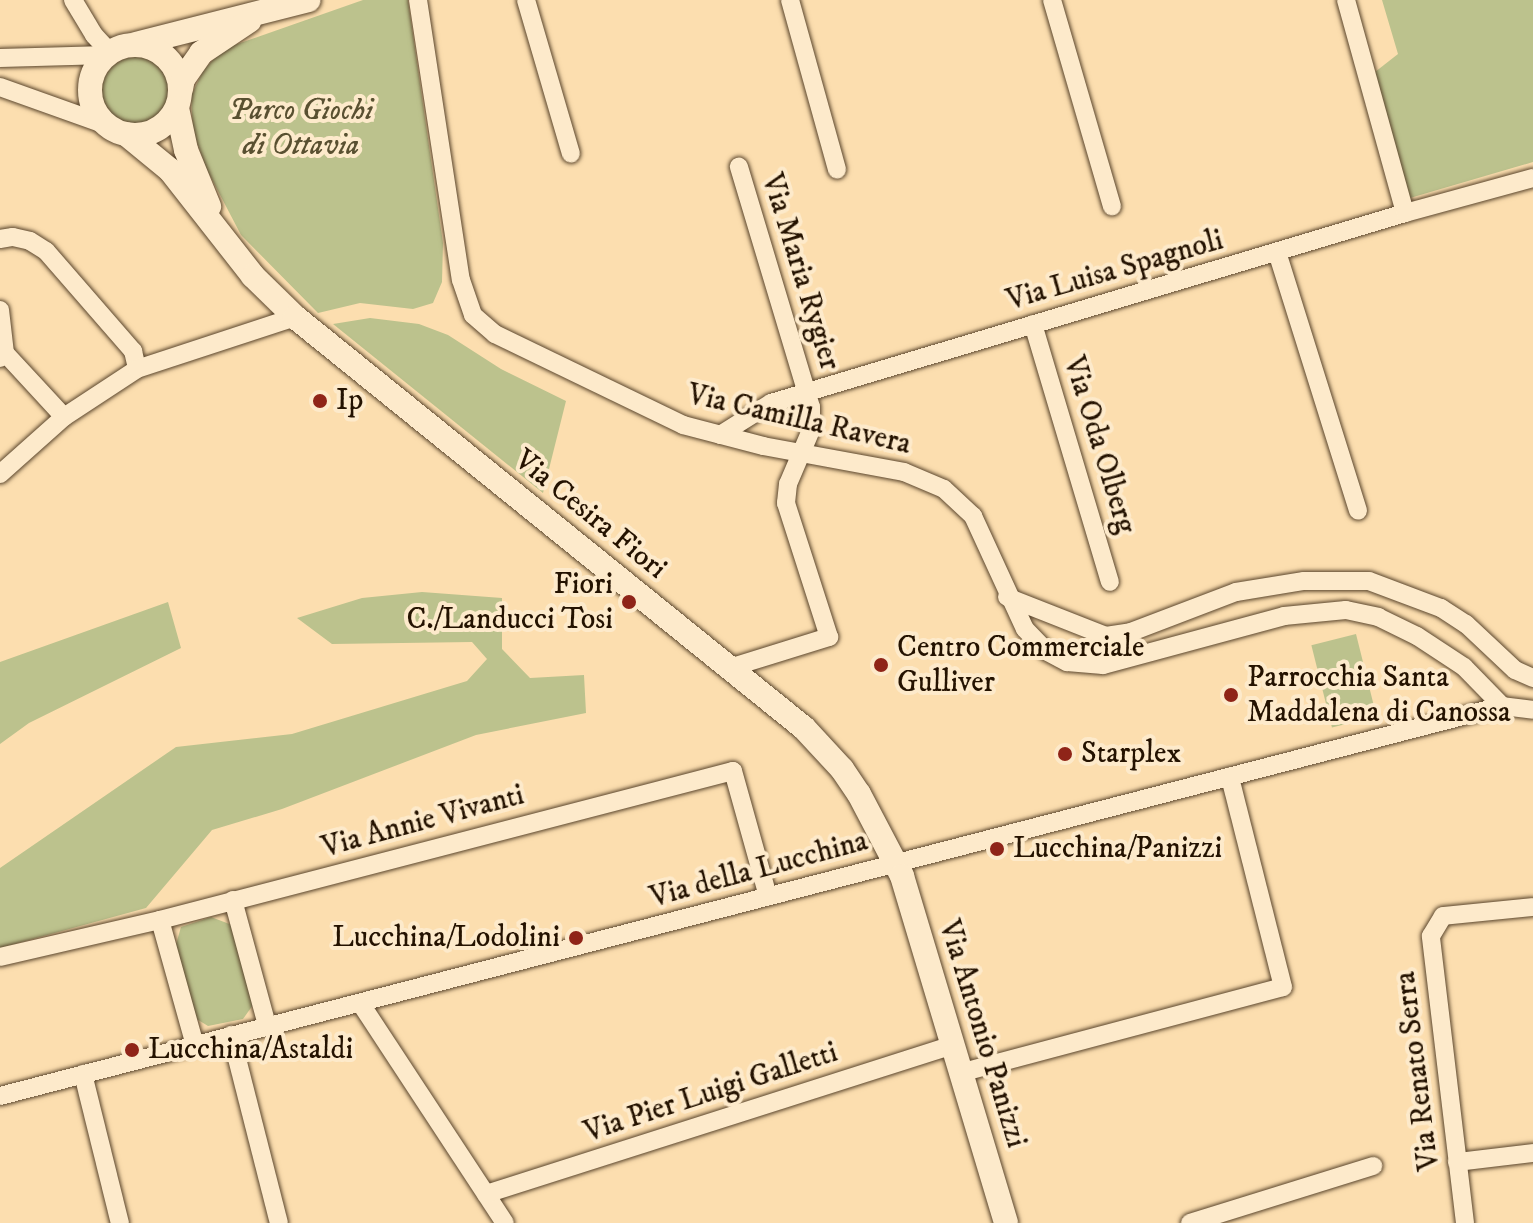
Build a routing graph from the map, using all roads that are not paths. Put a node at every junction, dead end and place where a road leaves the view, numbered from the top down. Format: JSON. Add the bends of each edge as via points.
{"nodes":[{"id":1,"x":73,"y":0,"type":"edge"},
{"id":2,"x":308,"y":0,"type":"edge"},
{"id":3,"x":418,"y":0,"type":"edge"},
{"id":4,"x":526,"y":0,"type":"edge"},
{"id":5,"x":790,"y":0,"type":"edge"},
{"id":6,"x":1052,"y":0,"type":"edge"},
{"id":7,"x":1346,"y":0,"type":"edge"},
{"id":8,"x":258,"y":15,"type":"junction"},
{"id":9,"x":134,"y":44,"type":"junction"},
{"id":10,"x":109,"y":53,"type":"junction"},
{"id":11,"x":0,"y":58,"type":"edge"},
{"id":12,"x":0,"y":87,"type":"edge"},
{"id":13,"x":179,"y":98,"type":"junction"},
{"id":14,"x":116,"y":130,"type":"junction"},
{"id":15,"x":571,"y":154,"type":"dead end"},
{"id":16,"x":739,"y":167,"type":"dead end"},
{"id":17,"x":837,"y":170,"type":"dead end"},
{"id":18,"x":1533,"y":178,"type":"edge"},
{"id":19,"x":1112,"y":206,"type":"dead end"},
{"id":20,"x":1405,"y":213,"type":"junction"},
{"id":21,"x":221,"y":234,"type":"junction"},
{"id":22,"x":0,"y":239,"type":"edge"},
{"id":23,"x":1277,"y":252,"type":"junction"},
{"id":24,"x":0,"y":310,"type":"edge"},
{"id":25,"x":295,"y":317,"type":"junction"},
{"id":26,"x":1033,"y":324,"type":"junction"},
{"id":27,"x":2,"y":356,"type":"edge"},
{"id":28,"x":137,"y":369,"type":"junction"},
{"id":29,"x":808,"y":392,"type":"junction"},
{"id":30,"x":64,"y":417,"type":"junction"},
{"id":31,"x":720,"y":435,"type":"junction"},
{"id":32,"x":802,"y":453,"type":"junction"},
{"id":33,"x":0,"y":474,"type":"edge"},
{"id":34,"x":1358,"y":511,"type":"dead end"},
{"id":35,"x":1110,"y":582,"type":"dead end"},
{"id":36,"x":1392,"y":587,"type":"junction"},
{"id":37,"x":1007,"y":597,"type":"junction"},
{"id":38,"x":1378,"y":617,"type":"junction"},
{"id":39,"x":729,"y":668,"type":"junction"},
{"id":40,"x":1533,"y":678,"type":"edge"},
{"id":41,"x":1502,"y":706,"type":"junction"},
{"id":42,"x":1533,"y":710,"type":"edge"},
{"id":43,"x":1230,"y":777,"type":"junction"},
{"id":44,"x":896,"y":864,"type":"junction"},
{"id":45,"x":768,"y":896,"type":"junction"},
{"id":46,"x":233,"y":900,"type":"junction"},
{"id":47,"x":1533,"y":907,"type":"edge"},
{"id":48,"x":160,"y":920,"type":"junction"},
{"id":49,"x":0,"y":957,"type":"edge"},
{"id":50,"x":361,"y":1004,"type":"junction"},
{"id":51,"x":267,"y":1025,"type":"junction"},
{"id":52,"x":231,"y":1035,"type":"junction"},
{"id":53,"x":195,"y":1045,"type":"junction"},
{"id":54,"x":952,"y":1045,"type":"junction"},
{"id":55,"x":960,"y":1073,"type":"junction"},
{"id":56,"x":83,"y":1074,"type":"junction"},
{"id":57,"x":0,"y":1096,"type":"edge"},
{"id":58,"x":1533,"y":1153,"type":"edge"},
{"id":59,"x":1457,"y":1162,"type":"junction"},
{"id":60,"x":1373,"y":1166,"type":"dead end"},
{"id":61,"x":486,"y":1194,"type":"junction"},
{"id":62,"x":120,"y":1223,"type":"edge"},
{"id":63,"x":279,"y":1223,"type":"edge"},
{"id":64,"x":505,"y":1223,"type":"edge"},
{"id":65,"x":1005,"y":1223,"type":"edge"},
{"id":66,"x":1190,"y":1223,"type":"edge"},
{"id":67,"x":1465,"y":1223,"type":"edge"}],
"edges":[{"from":1,"to":10,"type":"street"},
{"from":2,"to":8,"type":"street"},
{"from":3,"to":31,"type":"street","name":"Via Camilla Ravera","via":[[456,252],[473,315],[537,357],[645,408]]},
{"from":4,"to":15,"type":"street"},
{"from":5,"to":17,"type":"street"},
{"from":6,"to":19,"type":"street"},
{"from":7,"to":20,"type":"street"},
{"from":8,"to":9,"type":"street"},
{"from":8,"to":13,"type":"street","via":[[201,53],[183,79]]},
{"from":9,"to":10,"type":"street"},
{"from":9,"to":13,"type":"street","via":[[164,55],[176,69]]},
{"from":10,"to":11,"type":"street"},
{"from":10,"to":14,"type":"street","via":[[93,74],[90,92],[93,107]]},
{"from":12,"to":14,"type":"street"},
{"from":13,"to":14,"type":"street","via":[[157,130]]},
{"from":13,"to":21,"type":"street","name":"Via Cesira Fiori","via":[[186,150]]},
{"from":14,"to":21,"type":"street","name":"Via Cesira Fiori","via":[[170,170]]},
{"from":16,"to":29,"type":"street","name":"Via Maria Rygier"},
{"from":18,"to":20,"type":"street","name":"Via Luisa Spagnoli"},
{"from":20,"to":23,"type":"street","name":"Via Luisa Spagnoli"},
{"from":21,"to":25,"type":"street","name":"Via Cesira Fiori","via":[[253,276]]},
{"from":22,"to":28,"type":"street","via":[[30,241],[46,251],[133,351]]},
{"from":23,"to":26,"type":"street","name":"Via Luisa Spagnoli"},
{"from":23,"to":34,"type":"street"},
{"from":24,"to":27,"type":"street"},
{"from":25,"to":28,"type":"street"},
{"from":25,"to":39,"type":"street","name":"Via Cesira Fiori"},
{"from":26,"to":29,"type":"street","name":"Via Luisa Spagnoli"},
{"from":26,"to":35,"type":"street","name":"Via Oda Olberg"},
{"from":27,"to":30,"type":"street"},
{"from":28,"to":30,"type":"street"},
{"from":29,"to":31,"type":"street","name":"Via Luisa Spagnoli","via":[[760,408]]},
{"from":29,"to":32,"type":"street","name":"Via Maria Rygier","via":[[812,424]]},
{"from":30,"to":33,"type":"street"},
{"from":31,"to":32,"type":"street","name":"Via Camilla Ravera"},
{"from":32,"to":37,"type":"street","name":"Via Camilla Ravera","via":[[904,472],[953,495],[976,522]]},
{"from":32,"to":39,"type":"street","name":"Via Maria Rygier","via":[[786,503],[829,637]]},
{"from":36,"to":37,"type":"street","via":[[1350,579],[1270,585],[1106,636]]},
{"from":36,"to":38,"type":"street"},
{"from":36,"to":40,"type":"street","via":[[1454,616],[1515,670]]},
{"from":37,"to":38,"type":"street","name":"Via Camilla Ravera","via":[[1025,629],[1046,651],[1092,667],[1284,616],[1331,610]]},
{"from":38,"to":41,"type":"street","name":"Via Camilla Ravera","via":[[1440,650]]},
{"from":39,"to":44,"type":"street","name":"Via Cesira Fiori","via":[[832,757],[859,794]]},
{"from":41,"to":42,"type":"street","name":"Via della Lucchina"},
{"from":41,"to":43,"type":"street","name":"Via della Lucchina"},
{"from":43,"to":44,"type":"street","name":"Via della Lucchina"},
{"from":43,"to":55,"type":"street","via":[[1283,987]]},
{"from":44,"to":45,"type":"street","name":"Via della Lucchina"},
{"from":44,"to":54,"type":"street","name":"Via Antonio Panizzi"},
{"from":45,"to":46,"type":"street","name":"Via Annie Vivanti","via":[[733,771]]},
{"from":45,"to":50,"type":"street","name":"Via della Lucchina"},
{"from":46,"to":48,"type":"street","name":"Via Annie Vivanti"},
{"from":46,"to":51,"type":"street"},
{"from":47,"to":59,"type":"street","name":"Via Renato Serra","via":[[1443,916],[1433,929]]},
{"from":48,"to":49,"type":"street","name":"Via Annie Vivanti"},
{"from":48,"to":53,"type":"street"},
{"from":50,"to":51,"type":"street","name":"Via della Lucchina"},
{"from":50,"to":61,"type":"street"},
{"from":51,"to":52,"type":"street","name":"Via della Lucchina"},
{"from":52,"to":53,"type":"street","name":"Via della Lucchina"},
{"from":52,"to":63,"type":"street"},
{"from":53,"to":56,"type":"street","name":"Via della Lucchina"},
{"from":54,"to":55,"type":"street","name":"Via Antonio Panizzi"},
{"from":54,"to":61,"type":"street","name":"Via Pier Luigi Galletti"},
{"from":55,"to":65,"type":"street","name":"Via Antonio Panizzi"},
{"from":56,"to":57,"type":"street","name":"Via della Lucchina"},
{"from":56,"to":62,"type":"street"},
{"from":58,"to":59,"type":"street"},
{"from":59,"to":67,"type":"street","name":"Via Renato Serra"},
{"from":60,"to":66,"type":"street"},
{"from":61,"to":64,"type":"street"}]}
